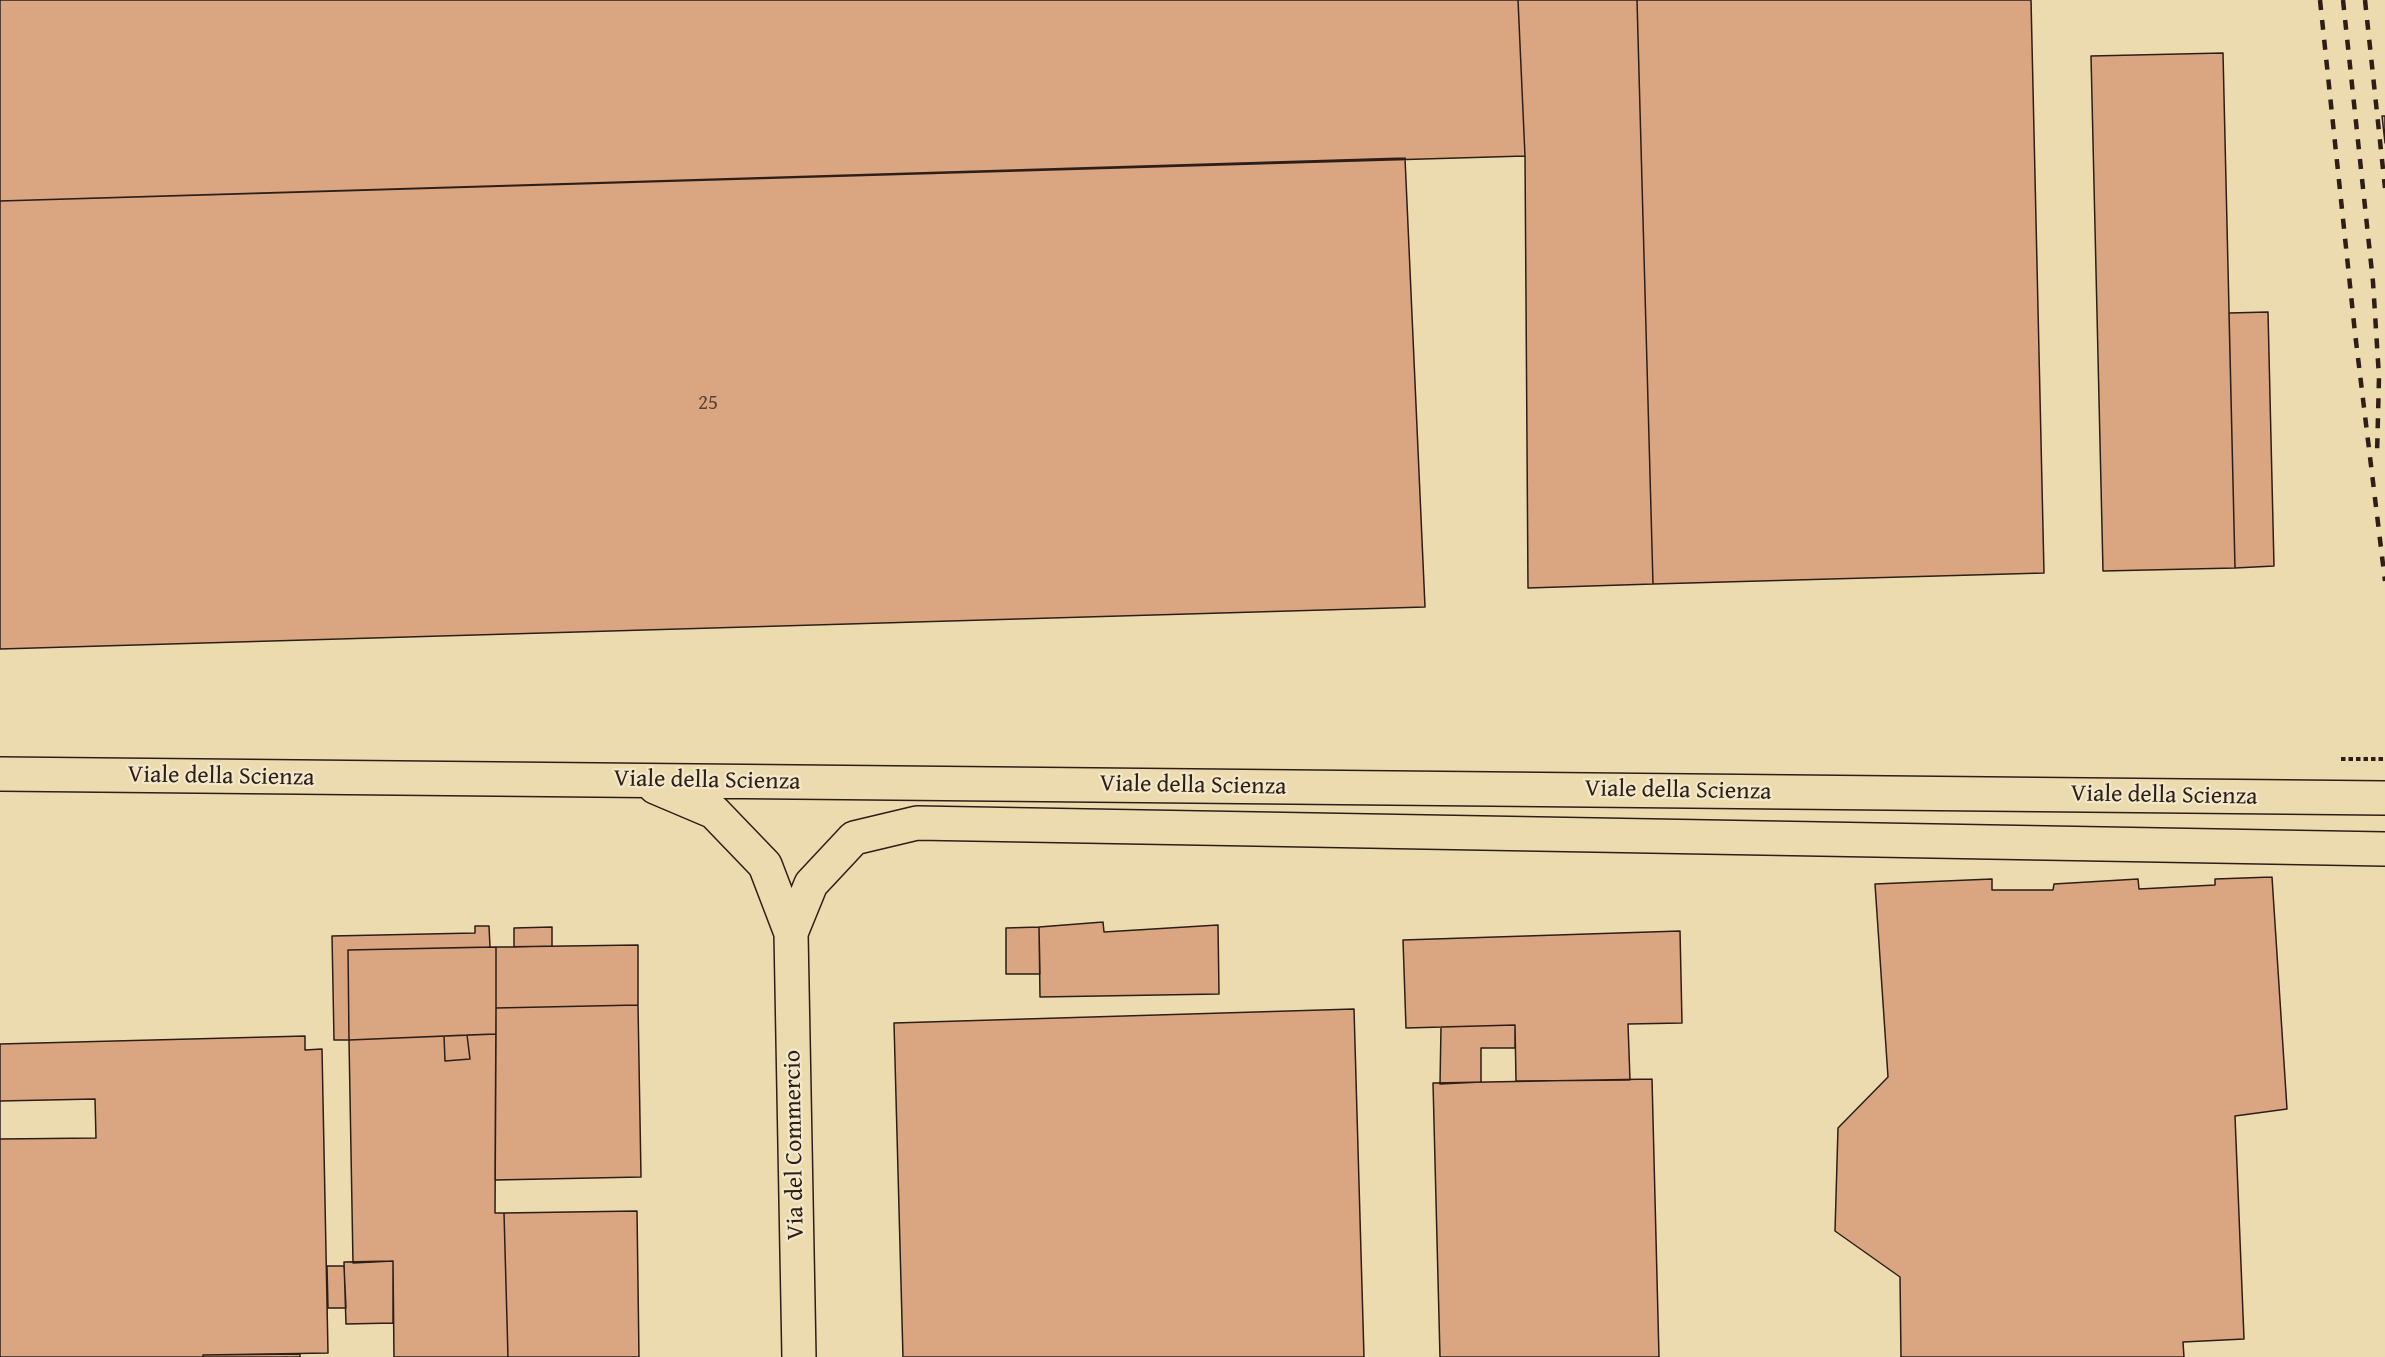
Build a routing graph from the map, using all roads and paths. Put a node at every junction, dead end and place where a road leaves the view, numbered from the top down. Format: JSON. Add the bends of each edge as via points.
{"nodes":[{"id":1,"x":0,"y":774,"type":"edge"},
{"id":2,"x":639,"y":781,"type":"junction"},
{"id":3,"x":2385,"y":798,"type":"edge"},
{"id":4,"x":917,"y":823,"type":"joint"},
{"id":5,"x":2385,"y":849,"type":"edge"},
{"id":6,"x":791,"y":933,"type":"junction"},
{"id":7,"x":799,"y":1357,"type":"edge"}],
"edges":[{"from":1,"to":2,"type":"main road","name":"Viale della Scienza"},
{"from":2,"to":3,"type":"main road","name":"Viale della Scienza"},
{"from":2,"to":6,"type":"main road","name":"Via del Commercio","via":[[714,812],[765,865]]},
{"from":4,"to":5,"type":"main road","name":"Viale della Scienza"},
{"from":4,"to":6,"type":"main road","name":"Via del Commercio","via":[[854,838],[811,884]]},
{"from":6,"to":7,"type":"main road","name":"Via del Commercio"}]}
